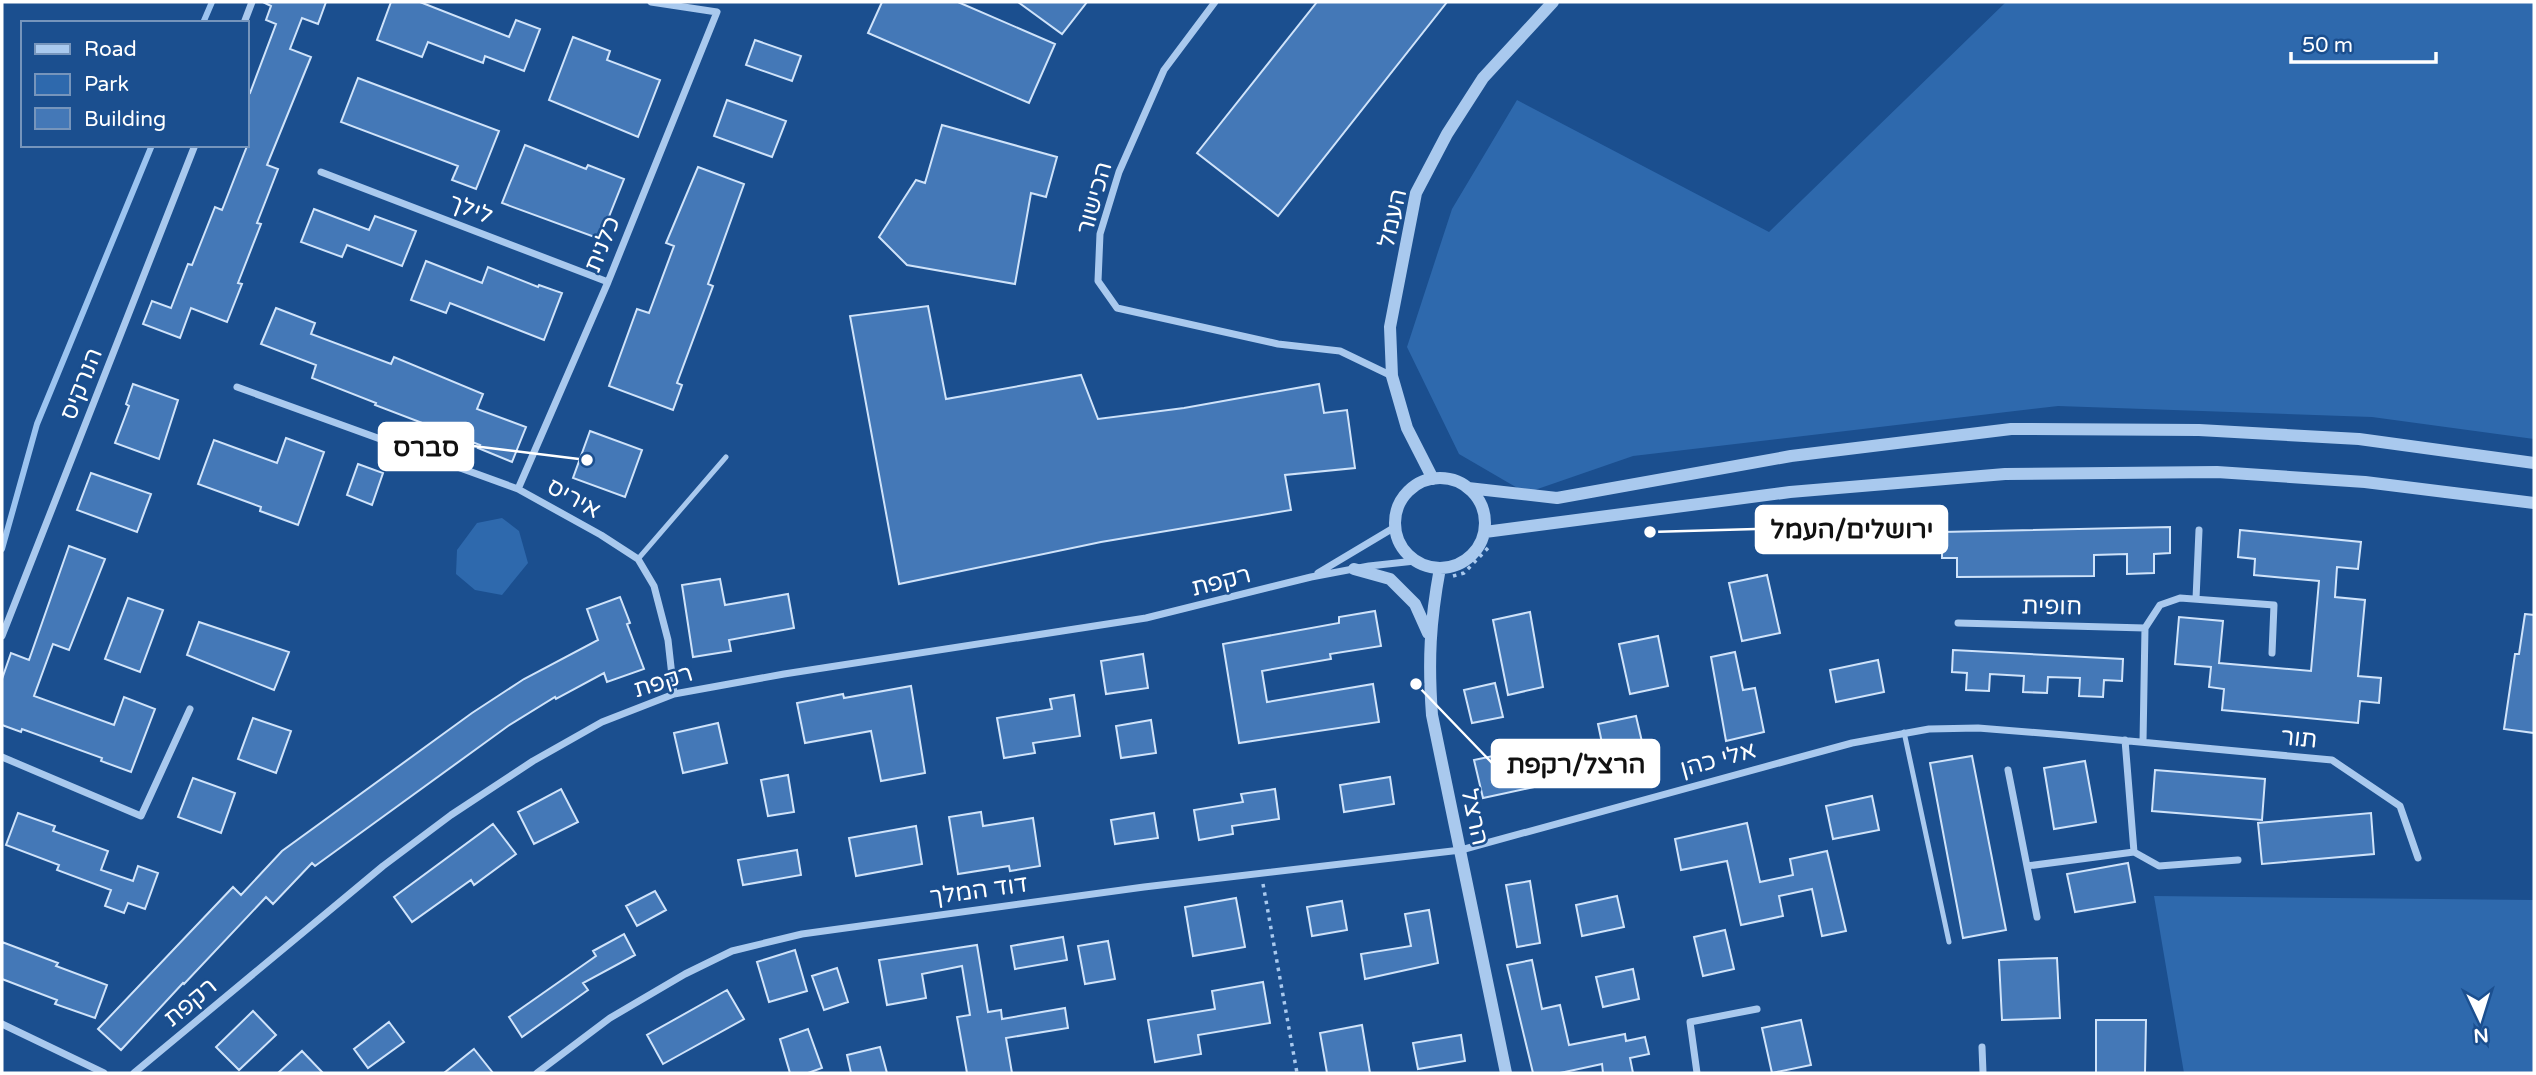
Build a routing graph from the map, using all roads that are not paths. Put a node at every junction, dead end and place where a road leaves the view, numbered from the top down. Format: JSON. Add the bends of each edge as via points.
{"nodes":[{"id":1,"x":252,"y":2,"type":"edge"},
{"id":2,"x":651,"y":2,"type":"edge"},
{"id":3,"x":1215,"y":2,"type":"edge"},
{"id":4,"x":1553,"y":2,"type":"edge"},
{"id":5,"x":245,"y":21,"type":"edge"},
{"id":6,"x":194,"y":147,"type":"edge"},
{"id":7,"x":321,"y":172,"type":"dead end"},
{"id":8,"x":608,"y":282,"type":"junction"},
{"id":9,"x":1392,"y":376,"type":"junction"},
{"id":10,"x":237,"y":387,"type":"dead end"},
{"id":11,"x":726,"y":457,"type":"dead end"},
{"id":12,"x":2534,"y":463,"type":"edge"},
{"id":13,"x":1433,"y":479,"type":"junction"},
{"id":14,"x":1468,"y":488,"type":"junction"},
{"id":15,"x":518,"y":489,"type":"junction"},
{"id":16,"x":2534,"y":503,"type":"edge"},
{"id":17,"x":1395,"y":527,"type":"junction"},
{"id":18,"x":2199,"y":530,"type":"dead end"},
{"id":19,"x":1489,"y":537,"type":"junction"},
{"id":20,"x":638,"y":559,"type":"junction"},
{"id":21,"x":1415,"y":561,"type":"junction"},
{"id":22,"x":1354,"y":569,"type":"junction"},
{"id":23,"x":1439,"y":574,"type":"junction"},
{"id":24,"x":1311,"y":577,"type":"junction"},
{"id":25,"x":2196,"y":599,"type":"junction"},
{"id":26,"x":1958,"y":623,"type":"dead end"},
{"id":27,"x":2145,"y":628,"type":"junction"},
{"id":28,"x":2,"y":636,"type":"edge"},
{"id":29,"x":1430,"y":637,"type":"junction"},
{"id":30,"x":2272,"y":653,"type":"dead end"},
{"id":31,"x":674,"y":694,"type":"junction"},
{"id":32,"x":190,"y":709,"type":"dead end"},
{"id":33,"x":1904,"y":732,"type":"junction"},
{"id":34,"x":2125,"y":740,"type":"junction"},
{"id":35,"x":2143,"y":742,"type":"junction"},
{"id":36,"x":2,"y":757,"type":"edge"},
{"id":37,"x":2008,"y":770,"type":"dead end"},
{"id":38,"x":1461,"y":850,"type":"junction"},
{"id":39,"x":2134,"y":852,"type":"junction"},
{"id":40,"x":2418,"y":859,"type":"dead end"},
{"id":41,"x":2238,"y":860,"type":"dead end"},
{"id":42,"x":2027,"y":866,"type":"junction"},
{"id":43,"x":2036,"y":917,"type":"dead end"},
{"id":44,"x":1949,"y":942,"type":"dead end"},
{"id":45,"x":1757,"y":1009,"type":"dead end"},
{"id":46,"x":2,"y":1024,"type":"edge"},
{"id":47,"x":1982,"y":1047,"type":"dead end"},
{"id":48,"x":104,"y":1073,"type":"edge"},
{"id":49,"x":134,"y":1073,"type":"edge"},
{"id":50,"x":537,"y":1073,"type":"edge"},
{"id":51,"x":1506,"y":1073,"type":"edge"},
{"id":52,"x":1697,"y":1073,"type":"edge"},
{"id":53,"x":1983,"y":1073,"type":"edge"}],
"edges":[{"from":1,"to":5,"type":"street"},
{"from":2,"to":8,"type":"street","name":"כלנית","via":[[717,12]]},
{"from":3,"to":9,"type":"street","name":"הכישור","via":[[1164,70],[1119,172],[1100,234],[1098,281],[1117,308],[1278,344],[1340,351]]},
{"from":4,"to":9,"type":"street","name":"העמל","via":[[1483,78],[1416,193],[1390,327]]},
{"from":6,"to":28,"type":"street","name":"הנרקיס"},
{"from":7,"to":8,"type":"street","name":"לילך"},
{"from":8,"to":15,"type":"street","name":"כלנית"},
{"from":9,"to":13,"type":"street","name":"העמל","via":[[1407,428]]},
{"from":10,"to":15,"type":"street","name":"איריס"},
{"from":11,"to":20,"type":"lane"},
{"from":12,"to":14,"type":"street","via":[[2359,439],[2199,430],[2011,429],[1791,456],[1557,498]]},
{"from":13,"to":14,"type":"street","via":[[1457,481]]},
{"from":13,"to":17,"type":"street","via":[[1409,490],[1396,513]]},
{"from":14,"to":19,"type":"street","via":[[1483,508]]},
{"from":15,"to":20,"type":"street","name":"איריס"},
{"from":16,"to":19,"type":"street","via":[[2365,482],[2217,472],[2005,474],[1790,492]]},
{"from":17,"to":21,"type":"street","via":[[1405,552]]},
{"from":17,"to":24,"type":"street","name":"רקפת"},
{"from":18,"to":25,"type":"street"},
{"from":19,"to":23,"type":"street","via":[[1469,558]]},
{"from":20,"to":31,"type":"street","name":"איריס","via":[[654,586],[668,639]]},
{"from":21,"to":22,"type":"street","name":"רקפת"},
{"from":21,"to":23,"type":"street"},
{"from":22,"to":24,"type":"street","name":"רקפת"},
{"from":22,"to":29,"type":"street","via":[[1390,579],[1415,604]]},
{"from":23,"to":29,"type":"street","name":"הרצל"},
{"from":24,"to":31,"type":"street","name":"רקפת","via":[[1146,618]]},
{"from":25,"to":27,"type":"street","via":[[2180,598],[2160,606]]},
{"from":25,"to":30,"type":"street","via":[[2274,605]]},
{"from":26,"to":27,"type":"street","name":"חופית"},
{"from":27,"to":35,"type":"street"},
{"from":29,"to":38,"type":"street","name":"הרצל","via":[[1432,715]]},
{"from":31,"to":49,"type":"street","name":"רקפת","via":[[602,722],[451,815]]},
{"from":32,"to":36,"type":"street","via":[[141,816]]},
{"from":33,"to":34,"type":"street","name":"תור","via":[[1978,728]]},
{"from":33,"to":38,"type":"street","name":"אלי כהן"},
{"from":33,"to":44,"type":"lane"},
{"from":34,"to":35,"type":"street","name":"תור"},
{"from":34,"to":39,"type":"street"},
{"from":35,"to":40,"type":"street","name":"תור","via":[[2332,760],[2400,806]]},
{"from":37,"to":42,"type":"street"},
{"from":38,"to":50,"type":"street","name":"דוד המלך","via":[[1260,872],[802,934],[732,951],[685,974],[610,1018]]},
{"from":38,"to":51,"type":"street","name":"הרצל"},
{"from":39,"to":41,"type":"street","via":[[2159,866]]},
{"from":39,"to":42,"type":"street"},
{"from":42,"to":43,"type":"street"},
{"from":45,"to":52,"type":"street","via":[[1689,1022]]},
{"from":46,"to":48,"type":"street"},
{"from":47,"to":53,"type":"street"}]}
